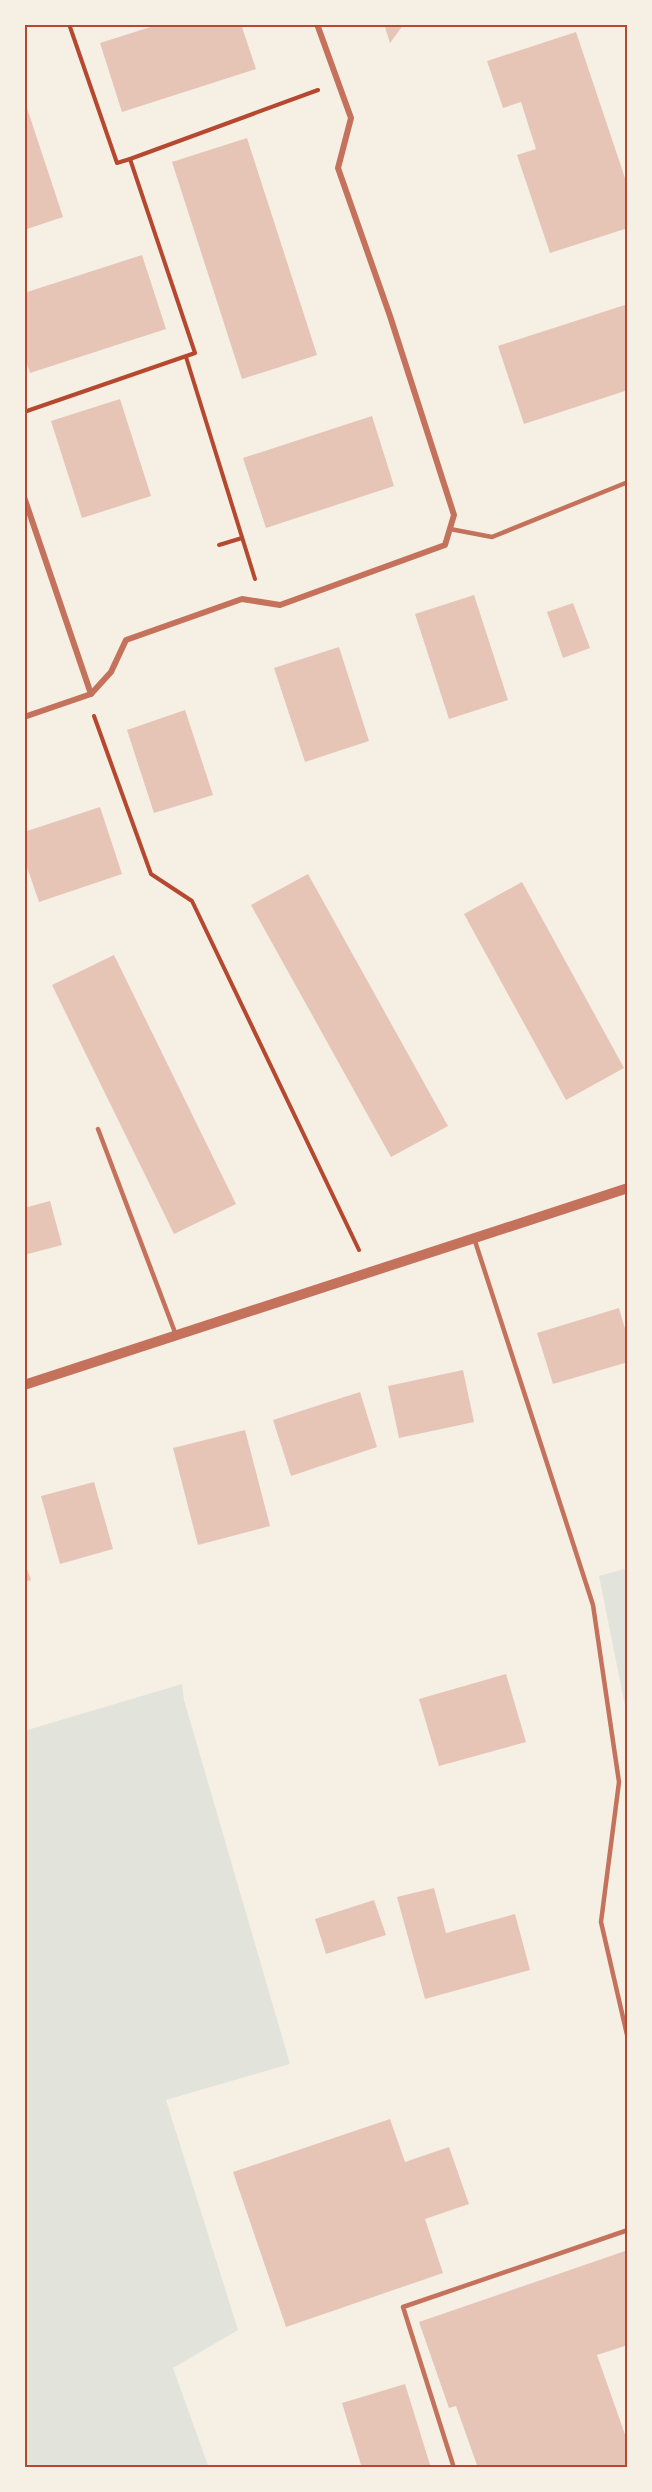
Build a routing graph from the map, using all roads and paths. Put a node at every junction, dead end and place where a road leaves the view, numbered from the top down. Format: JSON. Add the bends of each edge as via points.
{"nodes":[{"id":1,"x":69,"y":24,"type":"edge"},
{"id":2,"x":317,"y":24,"type":"edge"},
{"id":3,"x":338,"y":83,"type":"junction"},
{"id":4,"x":130,"y":159,"type":"junction"},
{"id":5,"x":186,"y":357,"type":"junction"},
{"id":6,"x":24,"y":412,"type":"edge"},
{"id":7,"x":628,"y":482,"type":"edge"},
{"id":8,"x":24,"y":496,"type":"edge"},
{"id":9,"x":450,"y":529,"type":"junction"},
{"id":10,"x":242,"y":538,"type":"junction"},
{"id":11,"x":219,"y":545,"type":"dead end"},
{"id":12,"x":262,"y":602,"type":"junction"},
{"id":13,"x":92,"y":694,"type":"junction"},
{"id":14,"x":24,"y":717,"type":"edge"},
{"id":15,"x":98,"y":1129,"type":"dead end"},
{"id":16,"x":628,"y":1188,"type":"edge"},
{"id":17,"x":474,"y":1238,"type":"junction"},
{"id":18,"x":369,"y":1272,"type":"junction"},
{"id":19,"x":176,"y":1335,"type":"junction"},
{"id":20,"x":24,"y":1385,"type":"edge"},
{"id":21,"x":628,"y":2039,"type":"edge"},
{"id":22,"x":628,"y":2230,"type":"edge"},
{"id":23,"x":454,"y":2468,"type":"edge"}],
"edges":[{"from":1,"to":4,"type":"path","via":[[117,163]]},
{"from":2,"to":3,"type":"street"},
{"from":3,"to":4,"type":"path"},
{"from":3,"to":9,"type":"street","via":[[351,118],[338,168],[454,515]]},
{"from":4,"to":5,"type":"path","via":[[195,353]]},
{"from":5,"to":6,"type":"path"},
{"from":5,"to":10,"type":"path"},
{"from":7,"to":9,"type":"lane","via":[[492,537]]},
{"from":8,"to":13,"type":"street"},
{"from":9,"to":12,"type":"street","via":[[445,545],[280,605]]},
{"from":10,"to":11,"type":"path"},
{"from":10,"to":12,"type":"path"},
{"from":12,"to":13,"type":"street","via":[[242,598],[126,640],[111,672]]},
{"from":13,"to":14,"type":"street"},
{"from":13,"to":18,"type":"path","via":[[94,716],[151,874],[192,901]]},
{"from":15,"to":19,"type":"lane"},
{"from":16,"to":17,"type":"street"},
{"from":17,"to":18,"type":"street"},
{"from":17,"to":21,"type":"lane","via":[[593,1605],[619,1782],[601,1922]]},
{"from":18,"to":19,"type":"street"},
{"from":19,"to":20,"type":"street"},
{"from":22,"to":23,"type":"lane","via":[[403,2307]]}]}
